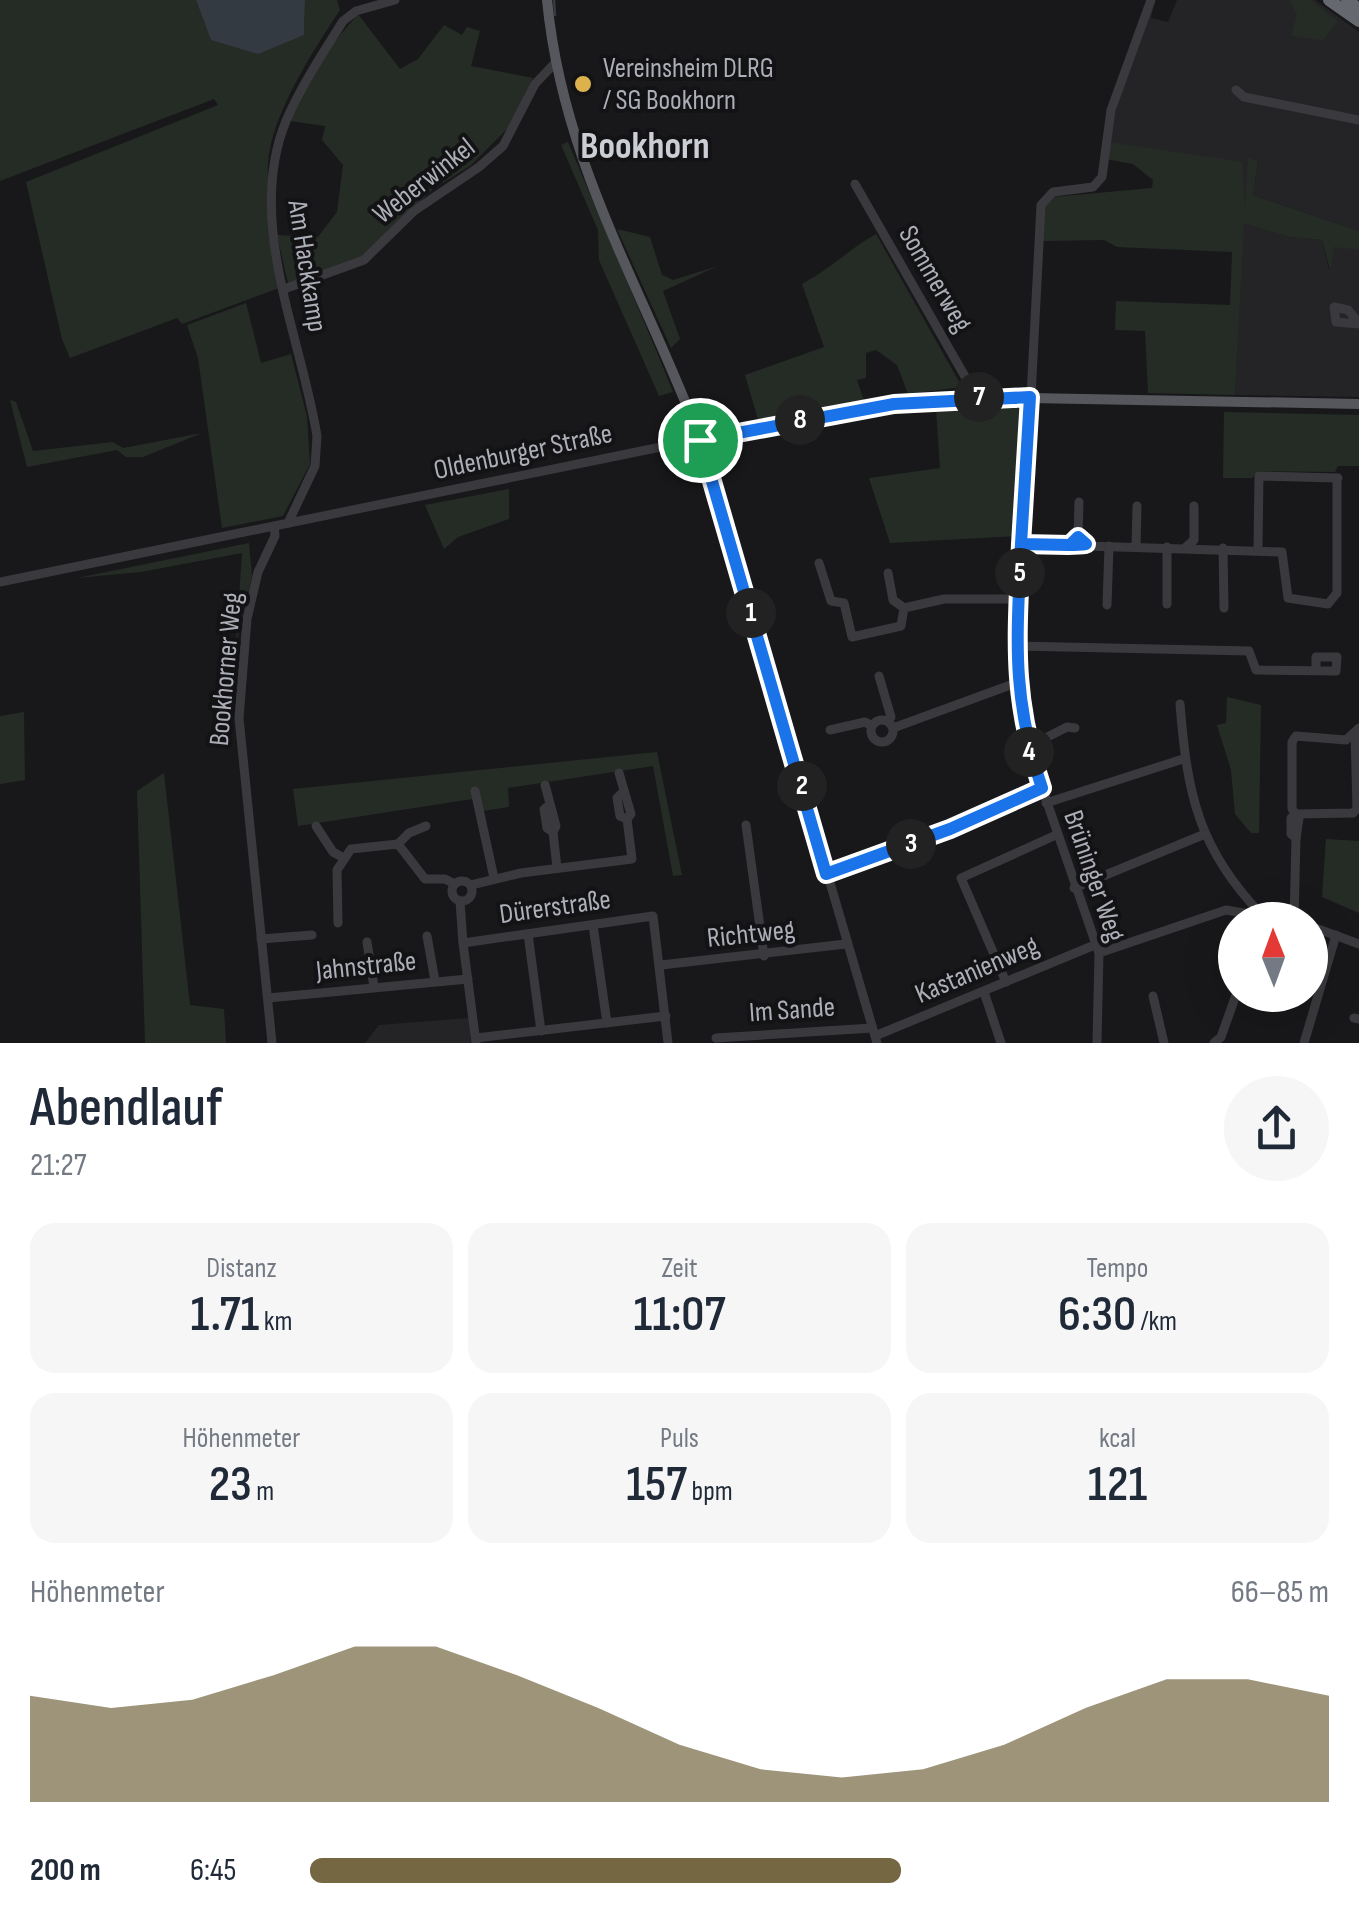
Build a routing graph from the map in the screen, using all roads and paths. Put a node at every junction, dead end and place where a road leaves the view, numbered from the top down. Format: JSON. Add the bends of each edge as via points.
{"nodes":[{"id":1,"x":395,"y":0,"type":"edge"},
{"id":2,"x":547,"y":0,"type":"edge"},
{"id":3,"x":1152,"y":0,"type":"edge"},
{"id":4,"x":1329,"y":0,"type":"edge"},
{"id":5,"x":1347,"y":0,"type":"edge"},
{"id":6,"x":1359,"y":9,"type":"edge"},
{"id":7,"x":1359,"y":21,"type":"edge"},
{"id":8,"x":554,"y":64,"type":"junction"},
{"id":9,"x":1236,"y":90,"type":"dead end"},
{"id":10,"x":1359,"y":120,"type":"edge"},
{"id":11,"x":855,"y":184,"type":"dead end"},
{"id":12,"x":284,"y":290,"type":"junction"},
{"id":13,"x":971,"y":397,"type":"junction"},
{"id":14,"x":1030,"y":397,"type":"junction"},
{"id":15,"x":1359,"y":404,"type":"edge"},
{"id":16,"x":700,"y":440,"type":"junction"},
{"id":17,"x":1079,"y":502,"type":"dead end"},
{"id":18,"x":1137,"y":506,"type":"dead end"},
{"id":19,"x":1194,"y":506,"type":"dead end"},
{"id":20,"x":288,"y":523,"type":"junction"},
{"id":21,"x":274,"y":526,"type":"junction"},
{"id":22,"x":1078,"y":542,"type":"junction"},
{"id":23,"x":1021,"y":544,"type":"junction"},
{"id":24,"x":1193,"y":545,"type":"junction"},
{"id":25,"x":1109,"y":546,"type":"junction"},
{"id":26,"x":1136,"y":547,"type":"junction"},
{"id":27,"x":1167,"y":547,"type":"junction"},
{"id":28,"x":1224,"y":548,"type":"junction"},
{"id":29,"x":1258,"y":548,"type":"junction"},
{"id":30,"x":819,"y":563,"type":"dead end"},
{"id":31,"x":888,"y":573,"type":"dead end"},
{"id":32,"x":0,"y":582,"type":"edge"},
{"id":33,"x":1018,"y":598,"type":"junction"},
{"id":34,"x":1167,"y":604,"type":"dead end"},
{"id":35,"x":1107,"y":605,"type":"dead end"},
{"id":36,"x":904,"y":608,"type":"junction"},
{"id":37,"x":1224,"y":608,"type":"dead end"},
{"id":38,"x":1017,"y":646,"type":"junction"},
{"id":39,"x":1316,"y":670,"type":"dead end"},
{"id":40,"x":880,"y":676,"type":"dead end"},
{"id":41,"x":1016,"y":683,"type":"junction"},
{"id":42,"x":1180,"y":704,"type":"dead end"},
{"id":43,"x":890,"y":724,"type":"junction"},
{"id":44,"x":872,"y":726,"type":"junction"},
{"id":45,"x":1075,"y":728,"type":"dead end"},
{"id":46,"x":830,"y":730,"type":"dead end"},
{"id":47,"x":1357,"y":730,"type":"edge"},
{"id":48,"x":1028,"y":747,"type":"junction"},
{"id":49,"x":1183,"y":759,"type":"junction"},
{"id":50,"x":618,"y":773,"type":"dead end"},
{"id":51,"x":545,"y":785,"type":"dead end"},
{"id":52,"x":1042,"y":788,"type":"junction"},
{"id":53,"x":475,"y":790,"type":"dead end"},
{"id":54,"x":1046,"y":802,"type":"junction"},
{"id":55,"x":1296,"y":814,"type":"junction"},
{"id":56,"x":746,"y":825,"type":"dead end"},
{"id":57,"x":316,"y":826,"type":"dead end"},
{"id":58,"x":426,"y":826,"type":"dead end"},
{"id":59,"x":1205,"y":834,"type":"junction"},
{"id":60,"x":1056,"y":835,"type":"junction"},
{"id":61,"x":398,"y":844,"type":"junction"},
{"id":62,"x":342,"y":857,"type":"junction"},
{"id":63,"x":558,"y":868,"type":"junction"},
{"id":64,"x":826,"y":874,"type":"junction"},
{"id":65,"x":494,"y":878,"type":"junction"},
{"id":66,"x":455,"y":884,"type":"junction"},
{"id":67,"x":471,"y":885,"type":"junction"},
{"id":68,"x":1074,"y":888,"type":"junction"},
{"id":69,"x":460,"y":901,"type":"junction"},
{"id":70,"x":1247,"y":902,"type":"edge"},
{"id":71,"x":1294,"y":902,"type":"edge"},
{"id":72,"x":1218,"y":912,"type":"edge"},
{"id":73,"x":338,"y":923,"type":"dead end"},
{"id":74,"x":593,"y":925,"type":"junction"},
{"id":75,"x":1328,"y":932,"type":"edge"},
{"id":76,"x":528,"y":934,"type":"junction"},
{"id":77,"x":312,"y":935,"type":"dead end"},
{"id":78,"x":1336,"y":935,"type":"junction"},
{"id":79,"x":427,"y":936,"type":"dead end"},
{"id":80,"x":261,"y":939,"type":"junction"},
{"id":81,"x":367,"y":942,"type":"dead end"},
{"id":82,"x":464,"y":943,"type":"junction"},
{"id":83,"x":846,"y":944,"type":"junction"},
{"id":84,"x":1359,"y":944,"type":"edge"},
{"id":85,"x":1098,"y":948,"type":"junction"},
{"id":86,"x":764,"y":956,"type":"junction"},
{"id":87,"x":661,"y":965,"type":"junction"},
{"id":88,"x":468,"y":979,"type":"junction"},
{"id":89,"x":435,"y":982,"type":"junction"},
{"id":90,"x":1006,"y":982,"type":"junction"},
{"id":91,"x":374,"y":988,"type":"junction"},
{"id":92,"x":984,"y":992,"type":"junction"},
{"id":93,"x":1153,"y":996,"type":"dead end"},
{"id":94,"x":268,"y":998,"type":"junction"},
{"id":95,"x":1230,"y":1012,"type":"edge"},
{"id":96,"x":666,"y":1016,"type":"junction"},
{"id":97,"x":607,"y":1023,"type":"junction"},
{"id":98,"x":542,"y":1031,"type":"junction"},
{"id":99,"x":874,"y":1036,"type":"edge"},
{"id":100,"x":716,"y":1038,"type":"dead end"},
{"id":101,"x":476,"y":1041,"type":"edge"},
{"id":102,"x":272,"y":1043,"type":"edge"},
{"id":103,"x":668,"y":1043,"type":"edge"},
{"id":104,"x":1001,"y":1043,"type":"edge"},
{"id":105,"x":1098,"y":1043,"type":"edge"},
{"id":106,"x":1164,"y":1043,"type":"edge"},
{"id":107,"x":1214,"y":1043,"type":"edge"},
{"id":108,"x":1304,"y":1043,"type":"edge"}],
"edges":[{"from":1,"to":12,"type":"street","name":"Am Hackkamp","via":[[342,21],[286,122],[272,180]]},
{"from":2,"to":8,"type":"main road"},
{"from":3,"to":14,"type":"street","name":"Brüninger Weg","via":[[1112,110],[1102,177],[1093,187],[1053,192],[1041,205]]},
{"from":4,"to":7,"type":"highway"},
{"from":5,"to":6,"type":"highway"},
{"from":8,"to":12,"type":"street","name":"Weberwinkel","via":[[504,146],[479,168],[414,212],[364,260]]},
{"from":8,"to":16,"type":"main road","via":[[591,188]]},
{"from":9,"to":10,"type":"street"},
{"from":11,"to":13,"type":"street","name":"Sommerweg"},
{"from":12,"to":20,"type":"street","name":"Am Hackkamp","via":[[317,456]]},
{"from":13,"to":14,"type":"main road","name":"Oldenburger Straße"},
{"from":13,"to":16,"type":"main road","name":"Oldenburger Straße","via":[[888,404]]},
{"from":14,"to":15,"type":"main road","name":"Oldenburger Straße"},
{"from":14,"to":23,"type":"street","name":"Brüninger Weg"},
{"from":16,"to":20,"type":"street","name":"Oldenburger Straße"},
{"from":16,"to":64,"type":"street"},
{"from":17,"to":22,"type":"street"},
{"from":18,"to":26,"type":"street"},
{"from":19,"to":24,"type":"street"},
{"from":20,"to":21,"type":"street","name":"Oldenburger Straße"},
{"from":21,"to":32,"type":"street","name":"Oldenburger Straße"},
{"from":21,"to":80,"type":"street","name":"Bookhorner Weg","via":[[247,619],[239,718]]},
{"from":22,"to":23,"type":"street"},
{"from":22,"to":25,"type":"street"},
{"from":23,"to":33,"type":"street","name":"Brüninger Weg"},
{"from":24,"to":27,"type":"street"},
{"from":24,"to":28,"type":"street"},
{"from":25,"to":26,"type":"street"},
{"from":25,"to":35,"type":"street"},
{"from":26,"to":27,"type":"street"},
{"from":27,"to":34,"type":"street"},
{"from":28,"to":29,"type":"street"},
{"from":28,"to":37,"type":"street"},
{"from":29,"to":29,"type":"street","via":[[1282,552],[1288,598],[1335,600],[1338,478],[1259,476]]},
{"from":30,"to":36,"type":"street","via":[[834,613],[846,617],[852,637],[901,626]]},
{"from":31,"to":36,"type":"street","via":[[893,600]]},
{"from":33,"to":36,"type":"street","via":[[944,599]]},
{"from":33,"to":38,"type":"street","name":"Brüninger Weg"},
{"from":38,"to":39,"type":"street","via":[[1249,651],[1256,670]]},
{"from":38,"to":41,"type":"street","name":"Brüninger Weg"},
{"from":40,"to":43,"type":"street"},
{"from":41,"to":43,"type":"street"},
{"from":41,"to":48,"type":"street","name":"Brüninger Weg"},
{"from":42,"to":49,"type":"street"},
{"from":43,"to":44,"type":"street","via":[[879,720]]},
{"from":43,"to":44,"type":"street","via":[[890,738],[881,742]]},
{"from":44,"to":46,"type":"street"},
{"from":45,"to":48,"type":"street"},
{"from":47,"to":55,"type":"street","via":[[1357,808],[1352,814]]},
{"from":47,"to":55,"type":"street","via":[[1346,740],[1296,736]]},
{"from":48,"to":52,"type":"street","name":"Brüninger Weg"},
{"from":49,"to":54,"type":"street"},
{"from":49,"to":59,"type":"street"},
{"from":50,"to":63,"type":"street","via":[[631,814],[626,819],[632,858]]},
{"from":51,"to":63,"type":"street"},
{"from":52,"to":54,"type":"street","name":"Brüninger Weg"},
{"from":52,"to":64,"type":"street"},
{"from":53,"to":65,"type":"street"},
{"from":54,"to":60,"type":"street","name":"Brüninger Weg"},
{"from":55,"to":71,"type":"street"},
{"from":56,"to":86,"type":"street"},
{"from":57,"to":62,"type":"street"},
{"from":58,"to":61,"type":"street"},
{"from":59,"to":68,"type":"street"},
{"from":59,"to":70,"type":"street","via":[[1226,878]]},
{"from":60,"to":68,"type":"street","name":"Brüninger Weg"},
{"from":60,"to":90,"type":"street","via":[[961,878]]},
{"from":61,"to":62,"type":"street","via":[[351,849]]},
{"from":61,"to":66,"type":"street","via":[[425,880]]},
{"from":62,"to":73,"type":"street"},
{"from":63,"to":65,"type":"street"},
{"from":64,"to":83,"type":"street"},
{"from":65,"to":67,"type":"street"},
{"from":66,"to":67,"type":"street"},
{"from":66,"to":69,"type":"street","via":[[453,896]]},
{"from":67,"to":69,"type":"street","via":[[470,898]]},
{"from":68,"to":85,"type":"street","name":"Brüninger Weg"},
{"from":69,"to":82,"type":"street","name":"Dürerstraße"},
{"from":72,"to":85,"type":"street","name":"Kastanienweg"},
{"from":74,"to":76,"type":"street","name":"Dürerstraße"},
{"from":74,"to":87,"type":"street","name":"Dürerstraße","via":[[654,916]]},
{"from":74,"to":97,"type":"street"},
{"from":75,"to":78,"type":"street"},
{"from":76,"to":82,"type":"street","name":"Dürerstraße"},
{"from":76,"to":98,"type":"street"},
{"from":77,"to":80,"type":"street"},
{"from":78,"to":84,"type":"street"},
{"from":78,"to":108,"type":"street"},
{"from":79,"to":89,"type":"street"},
{"from":80,"to":94,"type":"street","name":"Bookhorner Weg"},
{"from":81,"to":91,"type":"street"},
{"from":82,"to":88,"type":"street","name":"Dürerstraße"},
{"from":83,"to":86,"type":"street","name":"Richtweg"},
{"from":83,"to":99,"type":"street"},
{"from":85,"to":90,"type":"street","name":"Kastanienweg"},
{"from":85,"to":105,"type":"street","name":"Brüninger Weg"},
{"from":86,"to":87,"type":"street","name":"Richtweg"},
{"from":87,"to":96,"type":"street"},
{"from":88,"to":89,"type":"street","name":"Jahnstraße"},
{"from":88,"to":101,"type":"street","name":"Dürerstraße"},
{"from":89,"to":91,"type":"street","name":"Jahnstraße"},
{"from":90,"to":92,"type":"street","name":"Kastanienweg"},
{"from":91,"to":94,"type":"street","name":"Jahnstraße"},
{"from":92,"to":99,"type":"street","name":"Kastanienweg"},
{"from":92,"to":104,"type":"street"},
{"from":93,"to":106,"type":"street"},
{"from":94,"to":102,"type":"street","name":"Bookhorner Weg"},
{"from":95,"to":107,"type":"street"},
{"from":96,"to":97,"type":"street"},
{"from":96,"to":103,"type":"street"},
{"from":97,"to":98,"type":"street"},
{"from":98,"to":101,"type":"street"},
{"from":99,"to":100,"type":"street","name":"Im Sande"}]}
